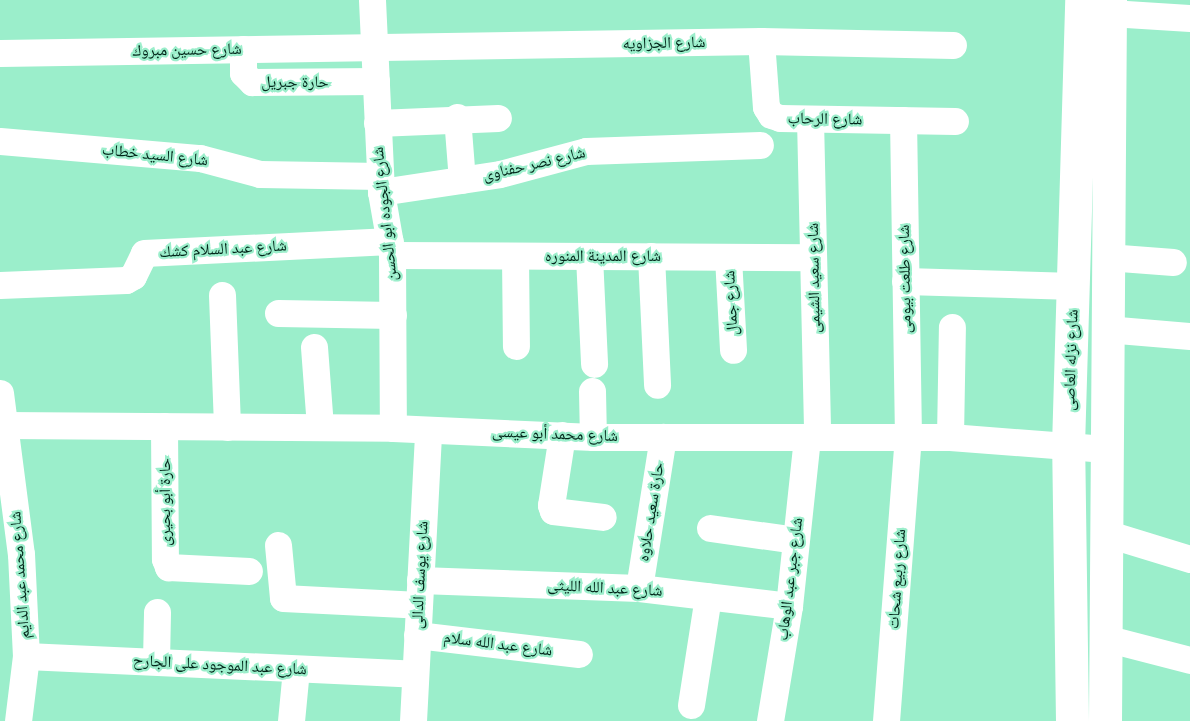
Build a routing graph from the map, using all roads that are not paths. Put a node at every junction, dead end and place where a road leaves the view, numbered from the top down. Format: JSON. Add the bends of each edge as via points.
{"nodes":[{"id":1,"x":372,"y":0,"type":"edge"},
{"id":2,"x":1100,"y":4,"type":"edge"},
{"id":3,"x":1190,"y":18,"type":"edge"},
{"id":4,"x":760,"y":41,"type":"junction"},
{"id":5,"x":953,"y":45,"type":"dead end"},
{"id":6,"x":375,"y":47,"type":"junction"},
{"id":7,"x":243,"y":49,"type":"junction"},
{"id":8,"x":0,"y":53,"type":"edge"},
{"id":9,"x":376,"y":81,"type":"junction"},
{"id":10,"x":458,"y":117,"type":"junction"},
{"id":11,"x":498,"y":118,"type":"dead end"},
{"id":12,"x":810,"y":119,"type":"junction"},
{"id":13,"x":903,"y":120,"type":"junction"},
{"id":14,"x":955,"y":121,"type":"dead end"},
{"id":15,"x":377,"y":123,"type":"junction"},
{"id":16,"x":0,"y":141,"type":"edge"},
{"id":17,"x":760,"y":145,"type":"dead end"},
{"id":18,"x":462,"y":180,"type":"junction"},
{"id":19,"x":380,"y":184,"type":"junction"},
{"id":20,"x":391,"y":248,"type":"junction"},
{"id":21,"x":515,"y":256,"type":"junction"},
{"id":22,"x":589,"y":256,"type":"junction"},
{"id":23,"x":651,"y":256,"type":"junction"},
{"id":24,"x":729,"y":257,"type":"junction"},
{"id":25,"x":813,"y":257,"type":"junction"},
{"id":26,"x":1107,"y":257,"type":"junction"},
{"id":27,"x":1173,"y":262,"type":"dead end"},
{"id":28,"x":905,"y":281,"type":"junction"},
{"id":29,"x":0,"y":285,"type":"edge"},
{"id":30,"x":1074,"y":286,"type":"junction"},
{"id":31,"x":222,"y":295,"type":"dead end"},
{"id":32,"x":278,"y":313,"type":"dead end"},
{"id":33,"x":393,"y":315,"type":"junction"},
{"id":34,"x":952,"y":327,"type":"dead end"},
{"id":35,"x":1106,"y":329,"type":"junction"},
{"id":36,"x":1190,"y":336,"type":"edge"},
{"id":37,"x":314,"y":346,"type":"dead end"},
{"id":38,"x":516,"y":346,"type":"dead end"},
{"id":39,"x":733,"y":350,"type":"dead end"},
{"id":40,"x":594,"y":364,"type":"dead end"},
{"id":41,"x":657,"y":385,"type":"dead end"},
{"id":42,"x":592,"y":392,"type":"dead end"},
{"id":43,"x":0,"y":393,"type":"edge"},
{"id":44,"x":4,"y":425,"type":"junction"},
{"id":45,"x":164,"y":426,"type":"junction"},
{"id":46,"x":227,"y":427,"type":"junction"},
{"id":47,"x":320,"y":427,"type":"junction"},
{"id":48,"x":393,"y":428,"type":"junction"},
{"id":49,"x":428,"y":430,"type":"junction"},
{"id":50,"x":562,"y":435,"type":"junction"},
{"id":51,"x":593,"y":437,"type":"junction"},
{"id":52,"x":663,"y":437,"type":"junction"},
{"id":53,"x":812,"y":437,"type":"junction"},
{"id":54,"x":908,"y":437,"type":"junction"},
{"id":55,"x":950,"y":437,"type":"junction"},
{"id":56,"x":1068,"y":446,"type":"junction"},
{"id":57,"x":1106,"y":449,"type":"junction"},
{"id":58,"x":7,"y":494,"type":"edge"},
{"id":59,"x":603,"y":517,"type":"dead end"},
{"id":60,"x":710,"y":528,"type":"dead end"},
{"id":61,"x":1106,"y":533,"type":"junction"},
{"id":62,"x":795,"y":540,"type":"junction"},
{"id":63,"x":278,"y":545,"type":"dead end"},
{"id":64,"x":1190,"y":559,"type":"edge"},
{"id":65,"x":249,"y":571,"type":"dead end"},
{"id":66,"x":639,"y":588,"type":"junction"},
{"id":67,"x":419,"y":592,"type":"junction"},
{"id":68,"x":708,"y":596,"type":"junction"},
{"id":69,"x":789,"y":606,"type":"junction"},
{"id":70,"x":157,"y":612,"type":"dead end"},
{"id":71,"x":417,"y":635,"type":"junction"},
{"id":72,"x":1105,"y":638,"type":"junction"},
{"id":73,"x":579,"y":654,"type":"dead end"},
{"id":74,"x":26,"y":656,"type":"junction"},
{"id":75,"x":1190,"y":660,"type":"edge"},
{"id":76,"x":156,"y":661,"type":"junction"},
{"id":77,"x":296,"y":669,"type":"junction"},
{"id":78,"x":415,"y":674,"type":"junction"},
{"id":79,"x":691,"y":705,"type":"dead end"},
{"id":80,"x":12,"y":717,"type":"edge"},
{"id":81,"x":291,"y":721,"type":"edge"},
{"id":82,"x":413,"y":721,"type":"edge"},
{"id":83,"x":770,"y":721,"type":"edge"},
{"id":84,"x":886,"y":721,"type":"edge"},
{"id":85,"x":1072,"y":721,"type":"edge"},
{"id":86,"x":1105,"y":721,"type":"edge"}],
"edges":[{"from":1,"to":6,"type":"street","name":"شارع الجوده ابو الحسن"},
{"from":2,"to":3,"type":"street"},
{"from":2,"to":26,"type":"street","name":"شارع نزله العاصى"},
{"from":2,"to":30,"type":"street","name":"شارع نزله العاصى"},
{"from":4,"to":5,"type":"street","name":"شارع الجزاويه"},
{"from":4,"to":6,"type":"street","name":"شارع الجزاويه"},
{"from":4,"to":12,"type":"street","name":"شارع الرحاب","via":[[766,107],[771,115]]},
{"from":6,"to":7,"type":"street","name":"شارع حسين مبروك"},
{"from":6,"to":9,"type":"street","name":"شارع الجوده ابو الحسن"},
{"from":7,"to":8,"type":"street","name":"شارع حسين مبروك"},
{"from":7,"to":9,"type":"street","name":"حارة جبريل","via":[[243,73],[252,82]]},
{"from":9,"to":15,"type":"street","name":"شارع الجوده ابو الحسن"},
{"from":10,"to":11,"type":"street"},
{"from":10,"to":15,"type":"street"},
{"from":10,"to":18,"type":"street"},
{"from":12,"to":13,"type":"street","name":"شارع الرحاب"},
{"from":12,"to":25,"type":"street","name":"شارع سعيد الشيمى"},
{"from":13,"to":14,"type":"street","name":"شارع الرحاب"},
{"from":13,"to":28,"type":"street","name":"شارع طلعت بيومى"},
{"from":15,"to":19,"type":"street","name":"شارع الجوده ابو الحسن"},
{"from":16,"to":19,"type":"street","name":"شارع السيد خطاب","via":[[200,158],[260,174]]},
{"from":17,"to":18,"type":"street","name":"شارع نصر حفناوى","via":[[586,151]]},
{"from":18,"to":19,"type":"street","name":"شارع نصر حفناوى"},
{"from":19,"to":20,"type":"street","name":"شارع الجوده ابو الحسن"},
{"from":20,"to":21,"type":"street","name":"شارع المدينة المنوره"},
{"from":20,"to":29,"type":"street","name":"شارع عبد السلام كشك","via":[[144,253],[133,276],[126,280]]},
{"from":20,"to":33,"type":"street","name":"شارع الجوده ابو الحسن"},
{"from":21,"to":22,"type":"street","name":"شارع المدينة المنوره"},
{"from":21,"to":38,"type":"street"},
{"from":22,"to":23,"type":"street","name":"شارع المدينة المنوره"},
{"from":22,"to":40,"type":"street"},
{"from":23,"to":24,"type":"street","name":"شارع المدينة المنوره"},
{"from":23,"to":41,"type":"street"},
{"from":24,"to":25,"type":"street","name":"شارع المدينة المنوره"},
{"from":24,"to":39,"type":"street","name":"شارع جمال"},
{"from":25,"to":53,"type":"street","name":"شارع سعيد الشيمى"},
{"from":26,"to":27,"type":"street"},
{"from":26,"to":35,"type":"street","name":"شارع نزله العاصى"},
{"from":28,"to":30,"type":"street"},
{"from":28,"to":54,"type":"street","name":"شارع طلعت بيومى"},
{"from":30,"to":56,"type":"street","name":"شارع نزله العاصى"},
{"from":31,"to":46,"type":"street"},
{"from":32,"to":33,"type":"street"},
{"from":33,"to":48,"type":"street","name":"شارع الجوده ابو الحسن"},
{"from":34,"to":55,"type":"street"},
{"from":35,"to":36,"type":"street"},
{"from":35,"to":57,"type":"street","name":"شارع نزله العاصى"},
{"from":37,"to":47,"type":"street"},
{"from":42,"to":51,"type":"street"},
{"from":43,"to":44,"type":"street","name":"شارع محمد عبد الدايم"},
{"from":44,"to":45,"type":"street","name":"شارع محمد أبو عيسى"},
{"from":44,"to":58,"type":"street","name":"شارع محمد عبد الدايم"},
{"from":45,"to":46,"type":"street","name":"شارع محمد أبو عيسى"},
{"from":45,"to":65,"type":"street","name":"حارة أبو بحيرى","via":[[168,567]]},
{"from":46,"to":47,"type":"street","name":"شارع محمد أبو عيسى"},
{"from":47,"to":48,"type":"street","name":"شارع محمد أبو عيسى"},
{"from":48,"to":49,"type":"street","name":"شارع محمد أبو عيسى"},
{"from":49,"to":50,"type":"street","name":"شارع محمد أبو عيسى"},
{"from":49,"to":67,"type":"street","name":"شارع يوسف الدالى"},
{"from":50,"to":51,"type":"street","name":"شارع محمد أبو عيسى"},
{"from":50,"to":59,"type":"street","via":[[553,512]]},
{"from":51,"to":52,"type":"street","name":"شارع محمد أبو عيسى"},
{"from":52,"to":53,"type":"street","name":"شارع محمد أبو عيسى"},
{"from":52,"to":66,"type":"street","name":"حارة سعيد حلاوه"},
{"from":53,"to":54,"type":"street","name":"شارع محمد أبو عيسى"},
{"from":53,"to":62,"type":"street","name":"شارع جبر عبد الوهاب"},
{"from":54,"to":55,"type":"street","name":"شارع محمد أبو عيسى"},
{"from":54,"to":84,"type":"street","name":"شارع ربيع شحات"},
{"from":55,"to":56,"type":"street","name":"شارع محمد أبو عيسى"},
{"from":56,"to":57,"type":"street","name":"شارع محمد أبو عيسى"},
{"from":56,"to":85,"type":"street","name":"شارع نزله العاصى"},
{"from":57,"to":61,"type":"street","name":"شارع نزله العاصى"},
{"from":58,"to":74,"type":"street","name":"شارع محمد عبد الدايم","via":[[21,554]]},
{"from":60,"to":62,"type":"street"},
{"from":61,"to":64,"type":"street"},
{"from":61,"to":72,"type":"street","name":"شارع نزله العاصى"},
{"from":62,"to":69,"type":"street","name":"شارع جبر عبد الوهاب"},
{"from":63,"to":67,"type":"street","name":"شارع عبد الله الليثى","via":[[280,592],[290,601]]},
{"from":66,"to":67,"type":"street","name":"شارع عبد الله الليثى"},
{"from":66,"to":68,"type":"street","name":"شارع عبد الله الليثى"},
{"from":67,"to":71,"type":"street","name":"شارع يوسف الدالى"},
{"from":68,"to":69,"type":"street","name":"شارع عبد الله الليثى"},
{"from":68,"to":79,"type":"street"},
{"from":69,"to":83,"type":"street","name":"شارع جبر عبد الوهاب"},
{"from":70,"to":76,"type":"street"},
{"from":71,"to":73,"type":"street","name":"شارع عبد الله سلام"},
{"from":71,"to":78,"type":"street","name":"شارع يوسف الدالى"},
{"from":72,"to":75,"type":"street"},
{"from":72,"to":86,"type":"street","name":"شارع نزله العاصى"},
{"from":74,"to":76,"type":"street","name":"شارع عبد الموجود على الجارح"},
{"from":74,"to":80,"type":"street","name":"شارع محمد عبد الدايم"},
{"from":76,"to":77,"type":"street","name":"شارع عبد الموجود على الجارح"},
{"from":77,"to":78,"type":"street","name":"شارع عبد الموجود على الجارح"},
{"from":77,"to":81,"type":"street"},
{"from":78,"to":82,"type":"street","name":"شارع يوسف الدالى"}]}
